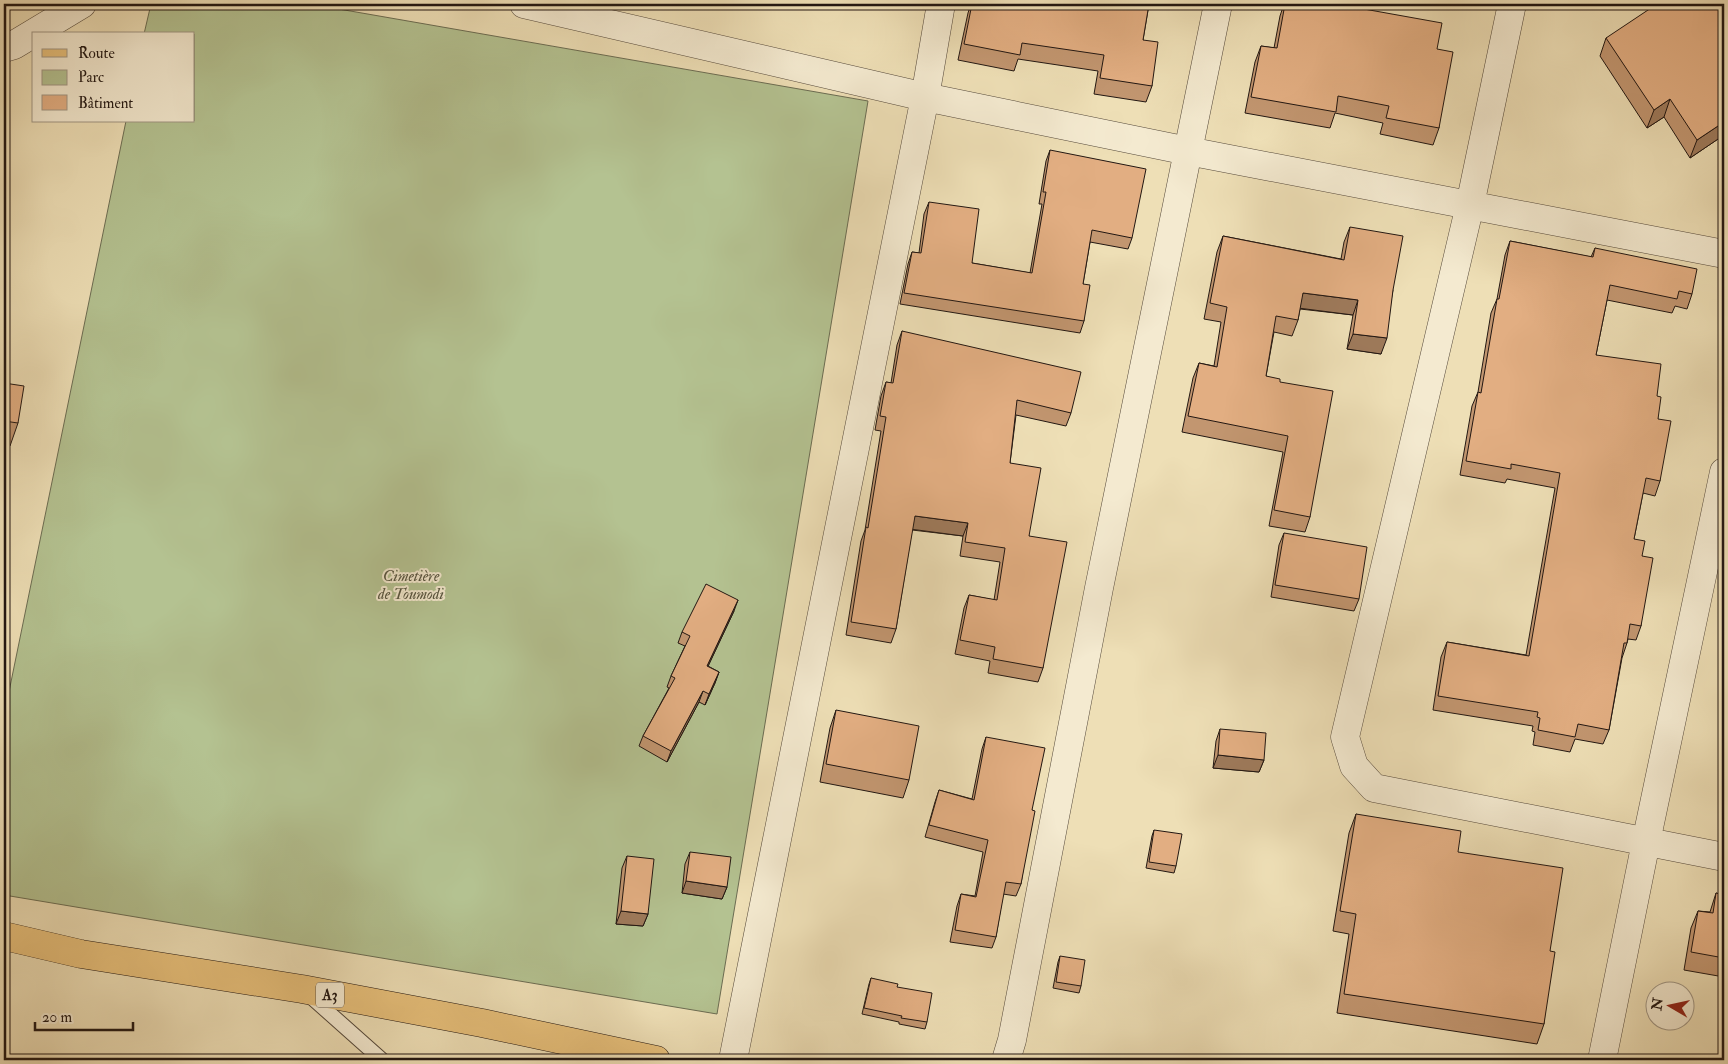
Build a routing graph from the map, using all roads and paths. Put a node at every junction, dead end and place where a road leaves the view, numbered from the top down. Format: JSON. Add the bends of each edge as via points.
{"nodes":[{"id":1,"x":82,"y":4,"type":"edge"},
{"id":2,"x":524,"y":4,"type":"edge"},
{"id":3,"x":941,"y":4,"type":"edge"},
{"id":4,"x":1218,"y":4,"type":"edge"},
{"id":5,"x":1512,"y":4,"type":"edge"},
{"id":6,"x":36,"y":32,"type":"edge"},
{"id":7,"x":32,"y":34,"type":"edge"},
{"id":8,"x":4,"y":48,"type":"edge"},
{"id":9,"x":925,"y":98,"type":"junction"},
{"id":10,"x":1188,"y":151,"type":"junction"},
{"id":11,"x":1470,"y":205,"type":"junction"},
{"id":12,"x":1724,"y":254,"type":"edge"},
{"id":13,"x":1724,"y":472,"type":"edge"},
{"id":14,"x":1646,"y":842,"type":"junction"},
{"id":15,"x":1724,"y":857,"type":"edge"},
{"id":16,"x":4,"y":936,"type":"edge"},
{"id":17,"x":302,"y":989,"type":"junction"},
{"id":18,"x":382,"y":1060,"type":"edge"},
{"id":19,"x":656,"y":1060,"type":"edge"},
{"id":20,"x":733,"y":1060,"type":"edge"},
{"id":21,"x":1006,"y":1060,"type":"edge"},
{"id":22,"x":1602,"y":1060,"type":"edge"}],
"edges":[{"from":1,"to":6,"type":"street"},
{"from":2,"to":9,"type":"street"},
{"from":3,"to":9,"type":"street"},
{"from":4,"to":10,"type":"street"},
{"from":5,"to":11,"type":"street"},
{"from":7,"to":8,"type":"street"},
{"from":9,"to":10,"type":"street"},
{"from":9,"to":20,"type":"street"},
{"from":10,"to":11,"type":"street"},
{"from":10,"to":21,"type":"street"},
{"from":11,"to":12,"type":"street"},
{"from":11,"to":14,"type":"street","via":[[1345,737],[1354,766],[1374,788]]},
{"from":13,"to":14,"type":"street"},
{"from":14,"to":15,"type":"street"},
{"from":14,"to":22,"type":"street"},
{"from":16,"to":17,"type":"main road","number":"A3","via":[[82,954]]},
{"from":17,"to":18,"type":"lane"},
{"from":17,"to":19,"type":"main road","number":"A3"}]}
